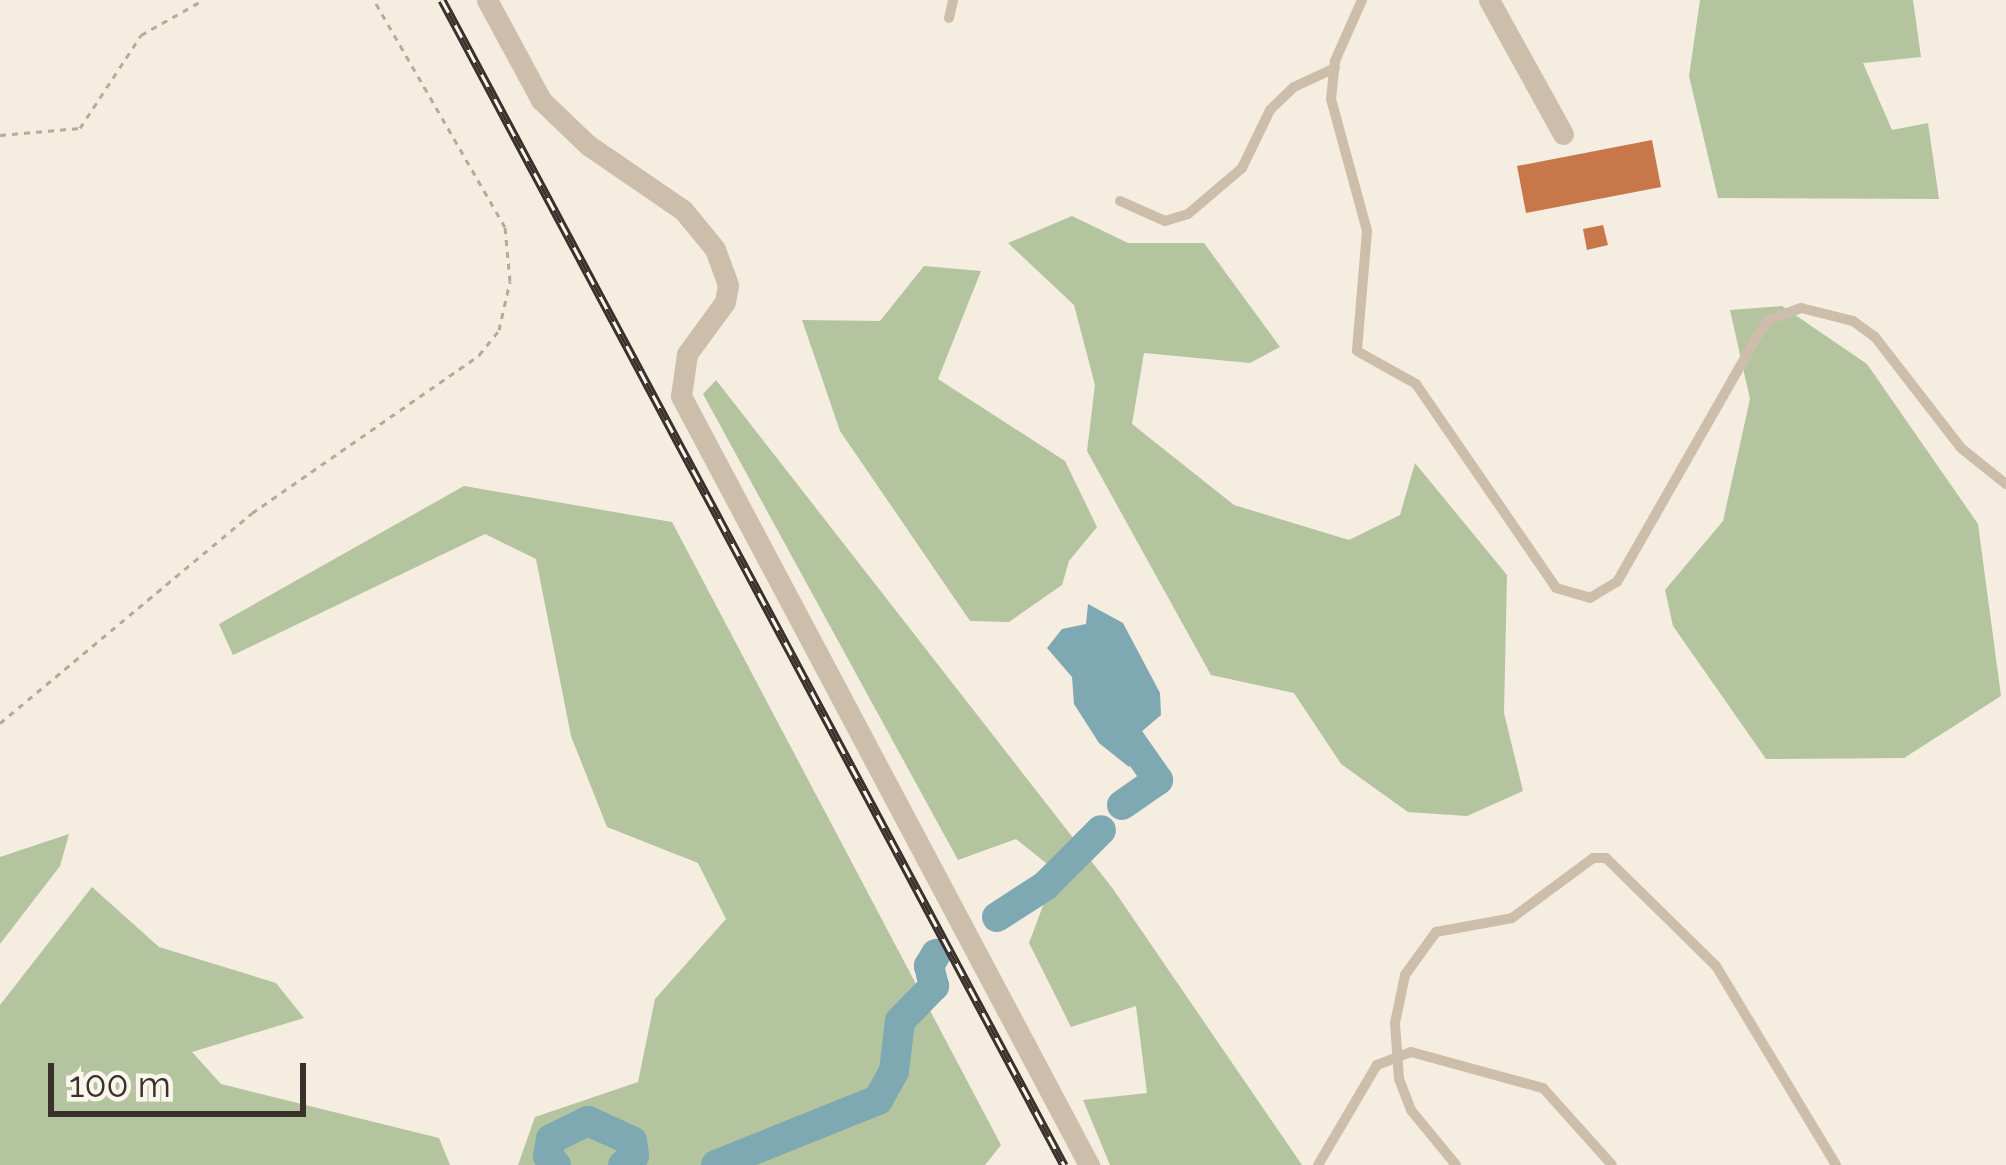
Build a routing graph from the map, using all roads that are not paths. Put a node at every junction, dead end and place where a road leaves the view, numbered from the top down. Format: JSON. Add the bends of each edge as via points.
{"nodes":[{"id":1,"x":487,"y":0,"type":"edge"},
{"id":2,"x":953,"y":0,"type":"edge"},
{"id":3,"x":1362,"y":0,"type":"edge"},
{"id":4,"x":1489,"y":0,"type":"edge"},
{"id":5,"x":949,"y":18,"type":"dead end"},
{"id":6,"x":1335,"y":68,"type":"junction"},
{"id":7,"x":1563,"y":134,"type":"dead end"},
{"id":8,"x":1120,"y":201,"type":"dead end"},
{"id":9,"x":2006,"y":484,"type":"edge"},
{"id":10,"x":1395,"y":1053,"type":"junction"},
{"id":11,"x":1089,"y":1165,"type":"edge"},
{"id":12,"x":1318,"y":1165,"type":"edge"},
{"id":13,"x":1456,"y":1165,"type":"edge"},
{"id":14,"x":1612,"y":1165,"type":"edge"},
{"id":15,"x":1836,"y":1165,"type":"edge"}],
"edges":[{"from":1,"to":11,"type":"street","via":[[541,100],[588,145],[683,210],[715,249],[728,285],[725,302],[687,354],[680,396]]},
{"from":2,"to":5,"type":"lane"},
{"from":3,"to":6,"type":"lane"},
{"from":4,"to":7,"type":"street"},
{"from":6,"to":8,"type":"lane","via":[[1294,87],[1270,110],[1242,168],[1188,214],[1165,221]]},
{"from":6,"to":9,"type":"lane","via":[[1333,118],[1367,230],[1357,351],[1416,384],[1556,588],[1590,598],[1616,582],[1768,320],[1801,308],[1853,321],[1875,337],[1961,448]]},
{"from":10,"to":12,"type":"lane","via":[[1361,1084]]},
{"from":10,"to":13,"type":"lane","via":[[1411,1110]]},
{"from":10,"to":14,"type":"lane","via":[[1430,1054],[1543,1088]]},
{"from":10,"to":15,"type":"lane","via":[[1400,990],[1428,939],[1454,925],[1512,918],[1593,858],[1606,858],[1716,966]]}]}
